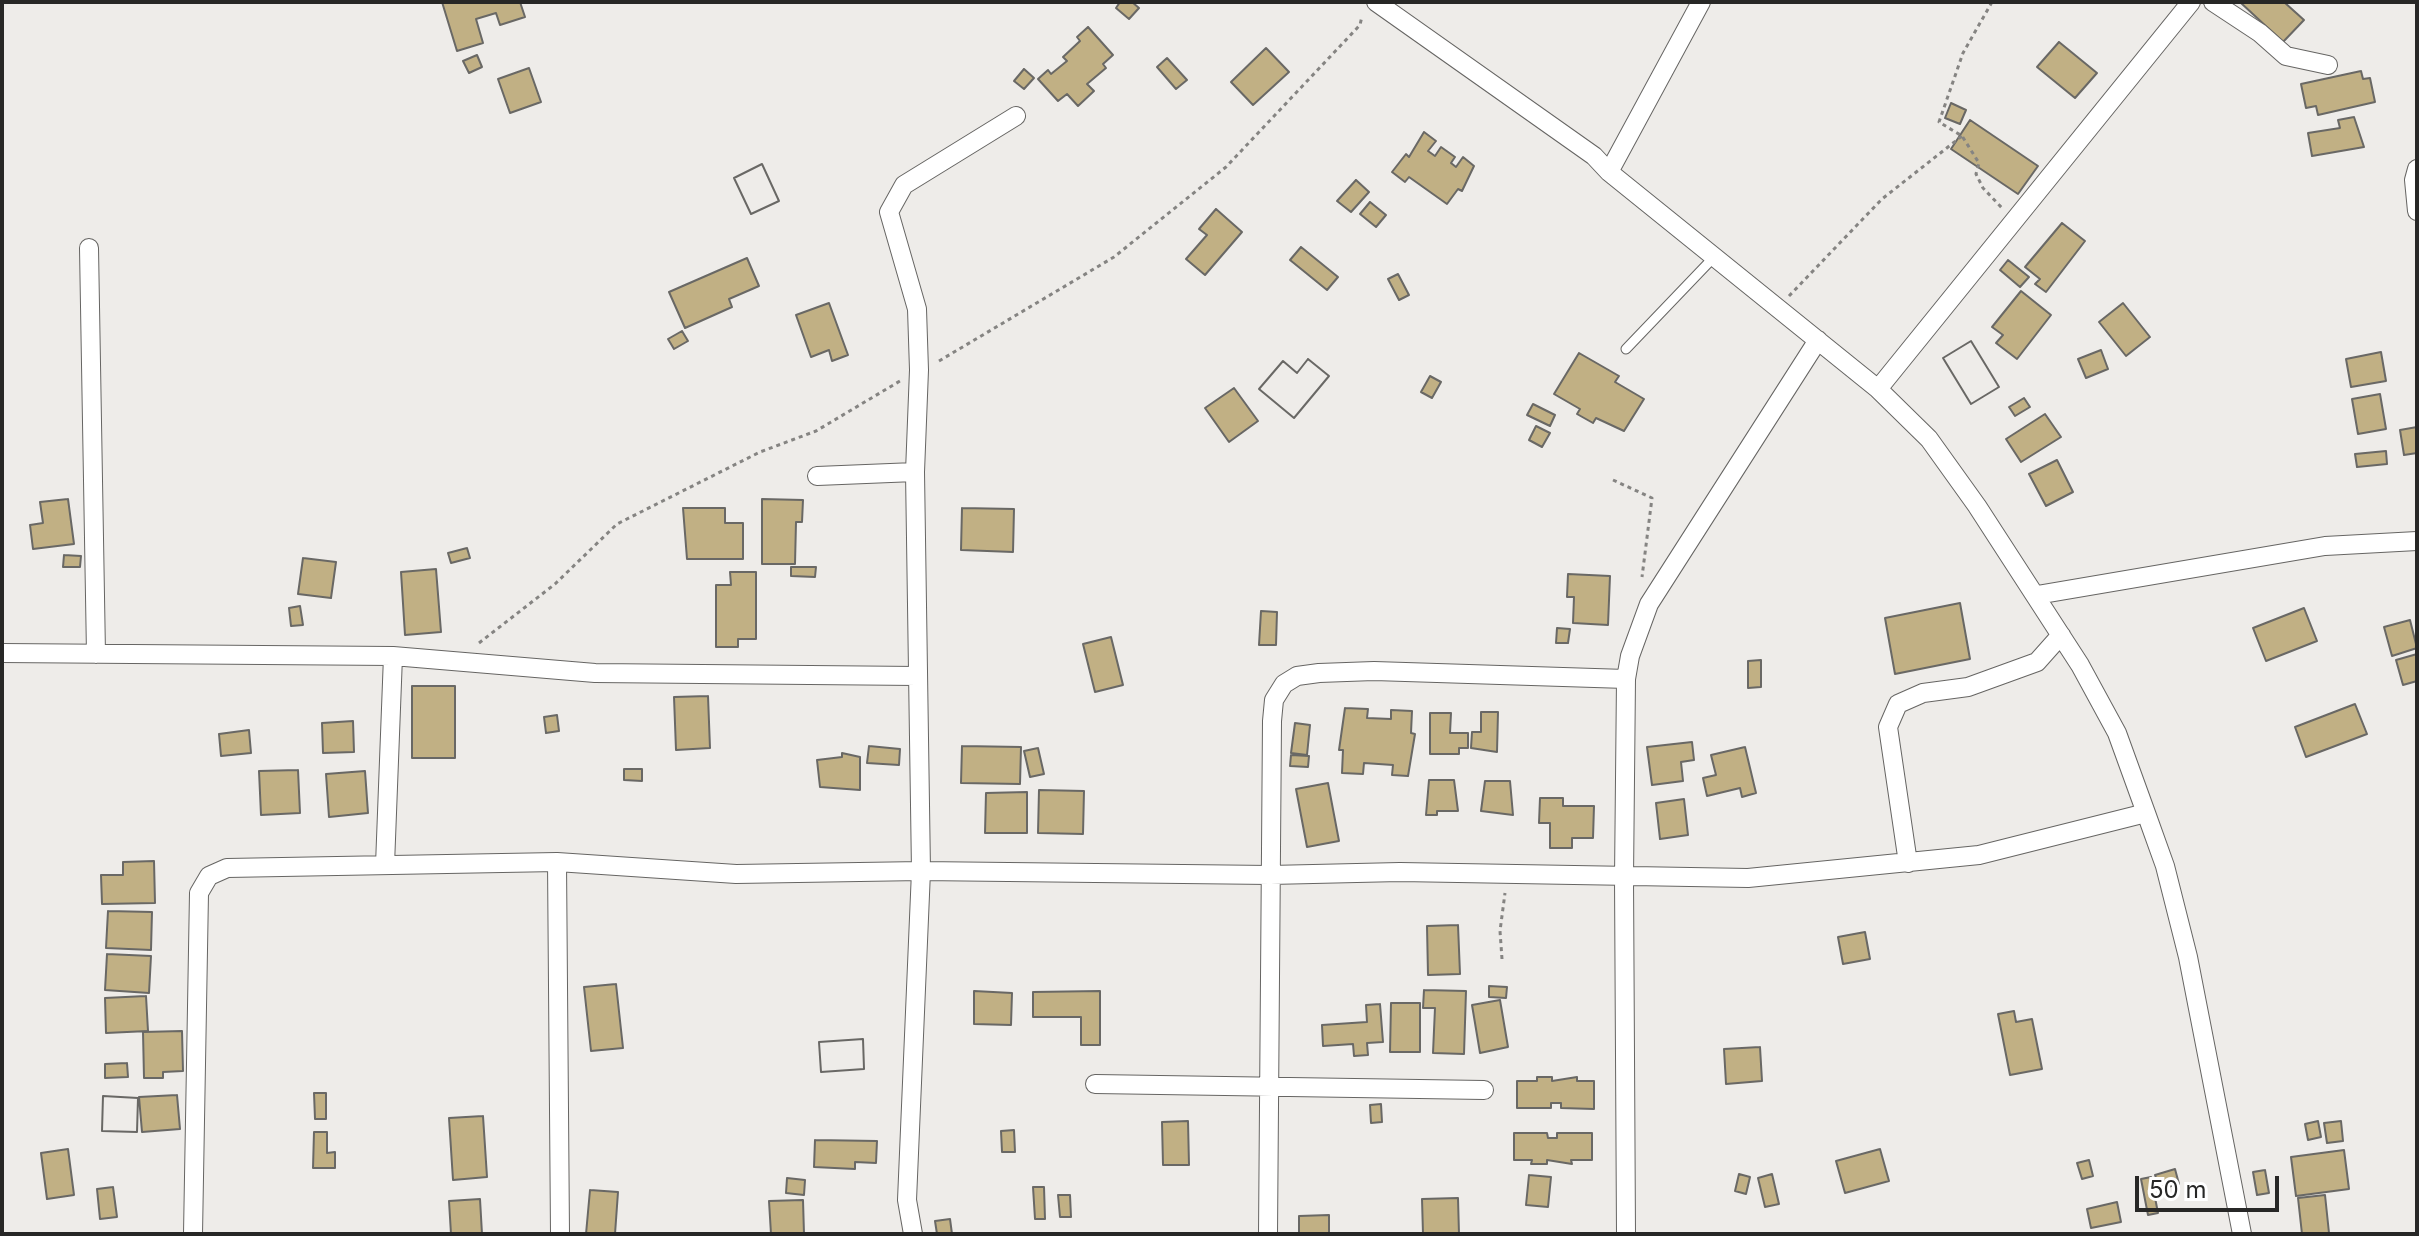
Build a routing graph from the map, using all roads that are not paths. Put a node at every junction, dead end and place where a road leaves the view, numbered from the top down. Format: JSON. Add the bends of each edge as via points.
{"nodes":[{"id":1,"x":1376,"y":2,"type":"edge"},
{"id":2,"x":1701,"y":2,"type":"edge"},
{"id":3,"x":2191,"y":2,"type":"edge"},
{"id":4,"x":2213,"y":2,"type":"edge"},
{"id":5,"x":2328,"y":65,"type":"dead end"},
{"id":6,"x":1016,"y":116,"type":"dead end"},
{"id":7,"x":2417,"y":169,"type":"edge"},
{"id":8,"x":1609,"y":172,"type":"junction"},
{"id":9,"x":2417,"y":211,"type":"edge"},
{"id":10,"x":89,"y":248,"type":"dead end"},
{"id":11,"x":1715,"y":256,"type":"junction"},
{"id":12,"x":1818,"y":340,"type":"junction"},
{"id":13,"x":1626,"y":349,"type":"dead end"},
{"id":14,"x":1878,"y":389,"type":"junction"},
{"id":15,"x":915,"y":472,"type":"junction"},
{"id":16,"x":817,"y":476,"type":"dead end"},
{"id":17,"x":2417,"y":541,"type":"edge"},
{"id":18,"x":2037,"y":595,"type":"junction"},
{"id":19,"x":2061,"y":635,"type":"junction"},
{"id":20,"x":2,"y":653,"type":"edge"},
{"id":21,"x":96,"y":654,"type":"junction"},
{"id":22,"x":393,"y":656,"type":"junction"},
{"id":23,"x":917,"y":676,"type":"junction"},
{"id":24,"x":1626,"y":679,"type":"junction"},
{"id":25,"x":2146,"y":813,"type":"junction"},
{"id":26,"x":557,"y":862,"type":"junction"},
{"id":27,"x":1908,"y":863,"type":"junction"},
{"id":28,"x":385,"y":865,"type":"junction"},
{"id":29,"x":921,"y":871,"type":"junction"},
{"id":30,"x":1270,"y":875,"type":"junction"},
{"id":31,"x":1624,"y":878,"type":"junction"},
{"id":32,"x":1095,"y":1084,"type":"dead end"},
{"id":33,"x":1269,"y":1087,"type":"junction"},
{"id":34,"x":1484,"y":1090,"type":"dead end"},
{"id":35,"x":193,"y":1234,"type":"edge"},
{"id":36,"x":560,"y":1234,"type":"edge"},
{"id":37,"x":913,"y":1234,"type":"edge"},
{"id":38,"x":1268,"y":1234,"type":"edge"},
{"id":39,"x":1626,"y":1234,"type":"edge"},
{"id":40,"x":2242,"y":1234,"type":"edge"}],
"edges":[{"from":1,"to":8,"type":"street","via":[[1594,156]]},
{"from":2,"to":8,"type":"street"},
{"from":3,"to":14,"type":"street"},
{"from":4,"to":5,"type":"street","via":[[2286,56]]},
{"from":6,"to":15,"type":"street","via":[[904,185],[889,212],[917,309]]},
{"from":7,"to":9,"type":"street"},
{"from":8,"to":11,"type":"street"},
{"from":10,"to":21,"type":"street"},
{"from":11,"to":12,"type":"street"},
{"from":11,"to":13,"type":"lane"},
{"from":12,"to":14,"type":"street"},
{"from":12,"to":24,"type":"street","via":[[1649,604]]},
{"from":14,"to":18,"type":"street","via":[[1929,439]]},
{"from":15,"to":16,"type":"street"},
{"from":15,"to":23,"type":"street"},
{"from":17,"to":18,"type":"street","via":[[2325,546]]},
{"from":18,"to":19,"type":"street"},
{"from":19,"to":25,"type":"street","via":[[2117,733]]},
{"from":19,"to":27,"type":"street","via":[[2037,662],[1898,704],[1888,727]]},
{"from":20,"to":21,"type":"street"},
{"from":21,"to":22,"type":"street"},
{"from":22,"to":23,"type":"street","via":[[595,673]]},
{"from":22,"to":28,"type":"street"},
{"from":23,"to":29,"type":"street"},
{"from":24,"to":30,"type":"street","via":[[1374,671],[1297,676],[1274,700]]},
{"from":24,"to":31,"type":"street"},
{"from":25,"to":27,"type":"street","via":[[1979,855]]},
{"from":25,"to":40,"type":"street","via":[[2188,957]]},
{"from":26,"to":28,"type":"street"},
{"from":26,"to":29,"type":"street","via":[[736,874]]},
{"from":26,"to":36,"type":"street"},
{"from":27,"to":31,"type":"street","via":[[1748,878]]},
{"from":28,"to":35,"type":"street","via":[[227,868],[209,876],[199,893]]},
{"from":29,"to":30,"type":"street"},
{"from":29,"to":37,"type":"street","via":[[907,1200]]},
{"from":30,"to":31,"type":"street"},
{"from":30,"to":33,"type":"street"},
{"from":31,"to":39,"type":"street"},
{"from":32,"to":33,"type":"street"},
{"from":33,"to":34,"type":"street"},
{"from":33,"to":38,"type":"street"}]}
